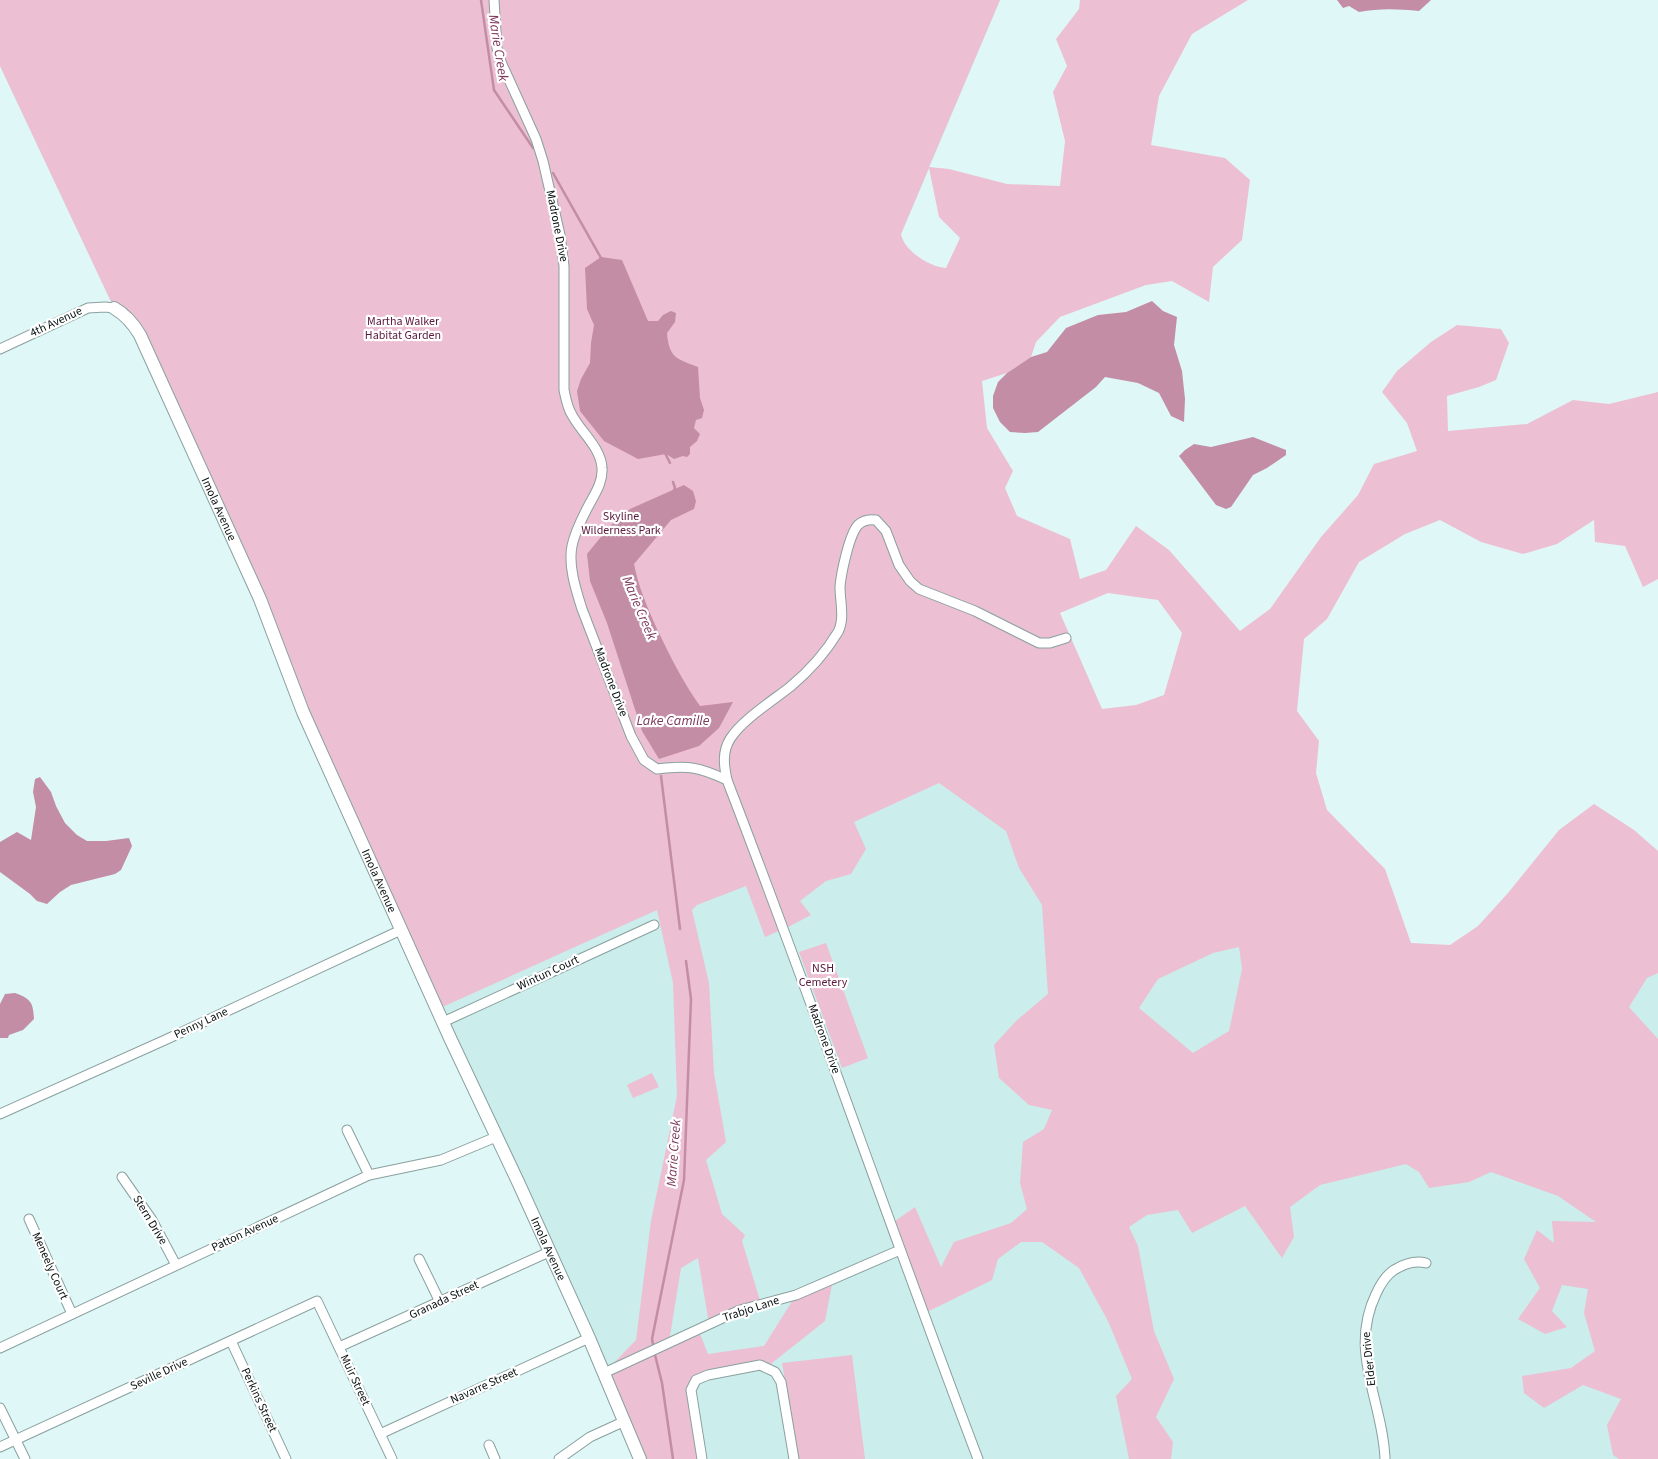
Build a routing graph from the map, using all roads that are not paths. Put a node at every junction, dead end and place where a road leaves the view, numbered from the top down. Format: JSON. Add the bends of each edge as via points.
{"nodes":[{"id":1,"x":494,"y":0,"type":"edge"},
{"id":2,"x":114,"y":308,"type":"joint"},
{"id":3,"x":0,"y":349,"type":"edge"},
{"id":4,"x":1066,"y":638,"type":"dead end"},
{"id":5,"x":726,"y":780,"type":"junction"},
{"id":6,"x":654,"y":925,"type":"dead end"},
{"id":7,"x":401,"y":930,"type":"junction"},
{"id":8,"x":444,"y":1022,"type":"junction"},
{"id":9,"x":0,"y":1114,"type":"edge"},
{"id":10,"x":347,"y":1130,"type":"dead end"},
{"id":11,"x":496,"y":1136,"type":"junction"},
{"id":12,"x":369,"y":1174,"type":"junction"},
{"id":13,"x":122,"y":1176,"type":"dead end"},
{"id":14,"x":29,"y":1219,"type":"dead end"},
{"id":15,"x":900,"y":1250,"type":"junction"},
{"id":16,"x":549,"y":1252,"type":"junction"},
{"id":17,"x":419,"y":1259,"type":"dead end"},
{"id":18,"x":1426,"y":1263,"type":"dead end"},
{"id":19,"x":176,"y":1265,"type":"junction"},
{"id":20,"x":317,"y":1301,"type":"joint"},
{"id":21,"x":440,"y":1302,"type":"junction"},
{"id":22,"x":72,"y":1314,"type":"junction"},
{"id":23,"x":589,"y":1338,"type":"junction"},
{"id":24,"x":231,"y":1341,"type":"junction"},
{"id":25,"x":339,"y":1347,"type":"junction"},
{"id":26,"x":0,"y":1348,"type":"edge"},
{"id":27,"x":604,"y":1373,"type":"junction"},
{"id":28,"x":0,"y":1408,"type":"edge"},
{"id":29,"x":625,"y":1422,"type":"junction"},
{"id":30,"x":380,"y":1434,"type":"junction"},
{"id":31,"x":16,"y":1440,"type":"junction"},
{"id":32,"x":489,"y":1445,"type":"dead end"},
{"id":33,"x":0,"y":1447,"type":"edge"},
{"id":34,"x":25,"y":1459,"type":"edge"},
{"id":35,"x":286,"y":1459,"type":"edge"},
{"id":36,"x":392,"y":1459,"type":"edge"},
{"id":37,"x":495,"y":1459,"type":"edge"},
{"id":38,"x":559,"y":1459,"type":"edge"},
{"id":39,"x":640,"y":1459,"type":"edge"},
{"id":40,"x":702,"y":1459,"type":"edge"},
{"id":41,"x":794,"y":1459,"type":"edge"},
{"id":42,"x":978,"y":1459,"type":"edge"},
{"id":43,"x":1385,"y":1459,"type":"edge"}],
"edges":[{"from":1,"to":5,"type":"street","name":"Madrone Drive","via":[[497,48],[536,139],[560,235],[564,266],[566,404],[599,455],[602,466],[602,479],[572,546],[576,590],[631,736],[644,760],[657,769],[689,766]]},
{"from":2,"to":3,"type":"street","name":"4th Avenue","via":[[88,308]]},
{"from":2,"to":7,"type":"street","name":"Imola Avenue","via":[[132,322],[140,335],[260,599],[303,712]]},
{"from":4,"to":5,"type":"street","via":[[1050,644],[1039,643],[919,588],[899,565],[886,531],[876,520],[866,520],[857,526],[844,561],[838,631],[791,686],[730,739],[724,757]]},
{"from":5,"to":15,"type":"street","name":"Madrone Drive"},
{"from":6,"to":8,"type":"street","name":"Wintun Court"},
{"from":7,"to":8,"type":"street","name":"Imola Avenue"},
{"from":7,"to":9,"type":"street","name":"Penny Lane"},
{"from":8,"to":11,"type":"street","name":"Imola Avenue"},
{"from":10,"to":12,"type":"street"},
{"from":11,"to":12,"type":"street","name":"Patton Avenue","via":[[441,1160]]},
{"from":11,"to":16,"type":"street","name":"Imola Avenue"},
{"from":12,"to":19,"type":"street","name":"Patton Avenue"},
{"from":13,"to":19,"type":"street","name":"Stern Drive","via":[[152,1220]]},
{"from":14,"to":22,"type":"street","name":"Meneely Court"},
{"from":15,"to":27,"type":"street","name":"Trabjo Lane","via":[[796,1295],[740,1310]]},
{"from":15,"to":42,"type":"street","name":"Madrone Drive"},
{"from":16,"to":21,"type":"street","name":"Granada Street"},
{"from":16,"to":23,"type":"street","name":"Imola Avenue"},
{"from":17,"to":21,"type":"street"},
{"from":18,"to":43,"type":"street","name":"Elder Drive","via":[[1411,1262],[1388,1274],[1374,1298],[1365,1324],[1367,1368],[1382,1426]]},
{"from":19,"to":22,"type":"street","name":"Patton Avenue"},
{"from":20,"to":24,"type":"street","name":"Seville Drive"},
{"from":20,"to":25,"type":"street","name":"Muir Street"},
{"from":21,"to":25,"type":"street","name":"Granada Street"},
{"from":22,"to":26,"type":"street","name":"Patton Avenue"},
{"from":23,"to":27,"type":"street","name":"Imola Avenue"},
{"from":23,"to":30,"type":"street","name":"Navarre Street"},
{"from":24,"to":31,"type":"street","name":"Seville Drive"},
{"from":24,"to":35,"type":"street","name":"Perkins Street"},
{"from":25,"to":30,"type":"street","name":"Muir Street"},
{"from":27,"to":29,"type":"street","name":"Imola Avenue"},
{"from":28,"to":31,"type":"street"},
{"from":29,"to":38,"type":"street","via":[[590,1437]]},
{"from":29,"to":39,"type":"street","name":"Imola Avenue"},
{"from":30,"to":36,"type":"street","name":"Muir Street"},
{"from":31,"to":33,"type":"street","name":"Seville Drive"},
{"from":31,"to":34,"type":"street"},
{"from":32,"to":37,"type":"street"},
{"from":40,"to":41,"type":"street","via":[[690,1390],[696,1380],[760,1365],[774,1372],[781,1382]]}]}
